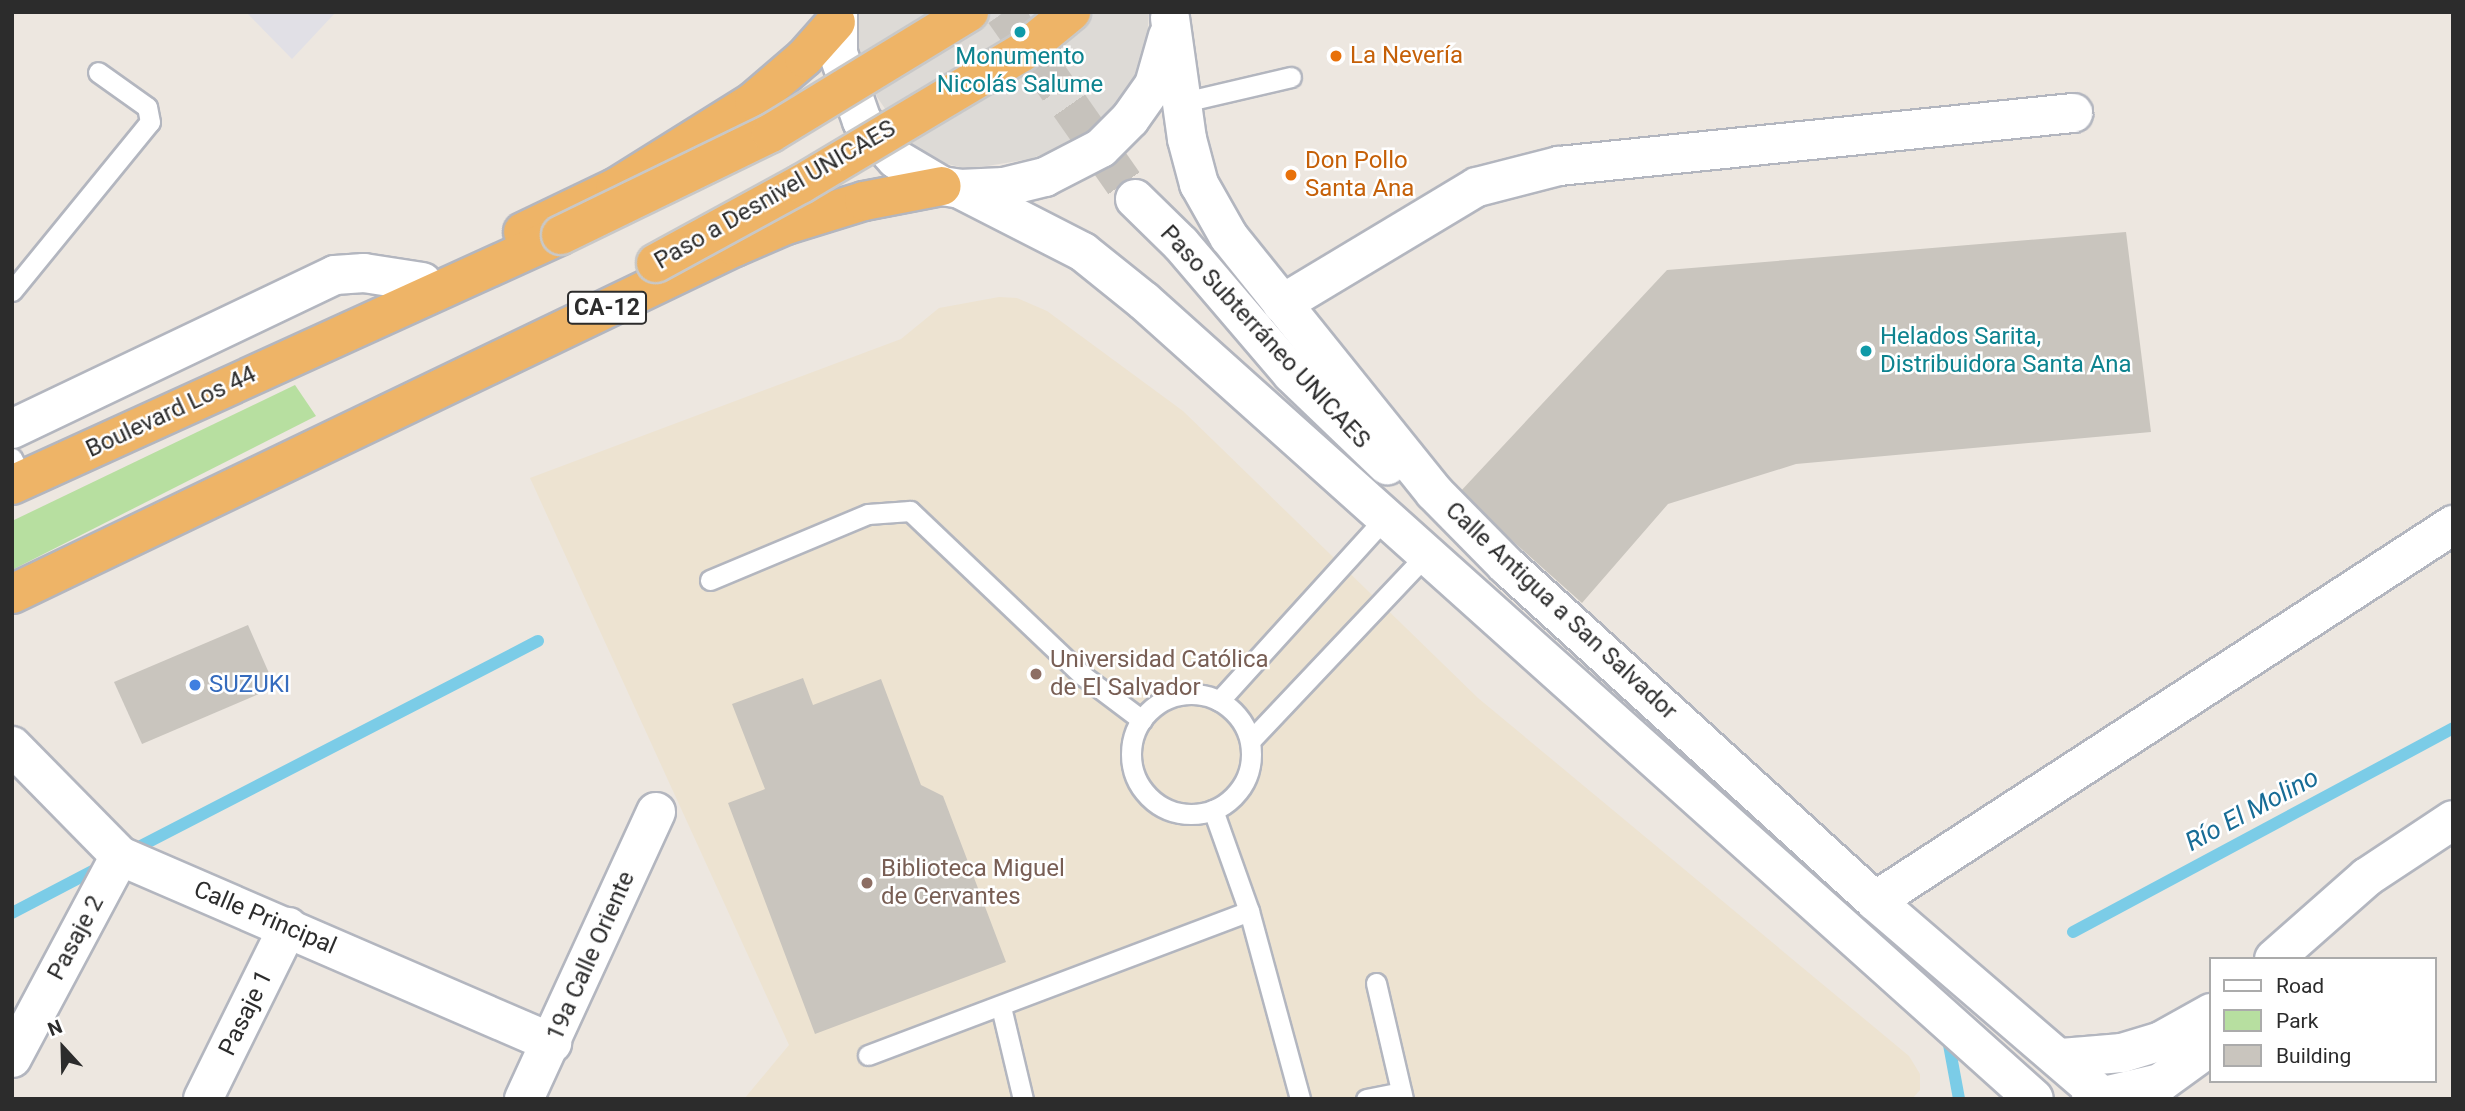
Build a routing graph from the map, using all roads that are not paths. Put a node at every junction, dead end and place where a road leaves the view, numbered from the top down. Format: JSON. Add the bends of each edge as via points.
{"nodes":[{"id":1,"x":969,"y":12,"type":"edge"},
{"id":2,"x":1071,"y":12,"type":"edge"},
{"id":3,"x":1170,"y":15,"type":"edge"},
{"id":4,"x":837,"y":17,"type":"edge"},
{"id":5,"x":98,"y":72,"type":"dead end"},
{"id":6,"x":1291,"y":77,"type":"dead end"},
{"id":7,"x":1182,"y":103,"type":"junction"},
{"id":8,"x":1140,"y":107,"type":"junction"},
{"id":9,"x":2073,"y":113,"type":"dead end"},
{"id":10,"x":951,"y":188,"type":"junction"},
{"id":11,"x":1135,"y":199,"type":"tunnel mouth"},
{"id":12,"x":422,"y":282,"type":"junction"},
{"id":13,"x":12,"y":291,"type":"edge"},
{"id":14,"x":1282,"y":304,"type":"junction"},
{"id":15,"x":329,"y":338,"type":"junction"},
{"id":16,"x":12,"y":429,"type":"edge"},
{"id":17,"x":283,"y":461,"type":"junction"},
{"id":18,"x":16,"y":474,"type":"edge"},
{"id":19,"x":1434,"y":492,"type":"junction"},
{"id":20,"x":1384,"y":519,"type":"junction"},
{"id":21,"x":2453,"y":525,"type":"edge"},
{"id":22,"x":1427,"y":554,"type":"junction"},
{"id":23,"x":710,"y":580,"type":"dead end"},
{"id":24,"x":12,"y":594,"type":"edge"},
{"id":25,"x":1219,"y":701,"type":"junction"},
{"id":26,"x":1142,"y":720,"type":"junction"},
{"id":27,"x":1251,"y":740,"type":"junction"},
{"id":28,"x":12,"y":746,"type":"edge"},
{"id":29,"x":1213,"y":810,"type":"junction"},
{"id":30,"x":656,"y":812,"type":"dead end"},
{"id":31,"x":2453,"y":820,"type":"edge"},
{"id":32,"x":120,"y":856,"type":"junction"},
{"id":33,"x":1875,"y":901,"type":"junction"},
{"id":34,"x":1249,"y":911,"type":"junction"},
{"id":35,"x":288,"y":927,"type":"junction"},
{"id":36,"x":2276,"y":957,"type":"edge"},
{"id":37,"x":1376,"y":983,"type":"dead end"},
{"id":38,"x":1001,"y":1007,"type":"junction"},
{"id":39,"x":2210,"y":1014,"type":"edge"},
{"id":40,"x":552,"y":1043,"type":"junction"},
{"id":41,"x":2210,"y":1047,"type":"edge"},
{"id":42,"x":868,"y":1055,"type":"dead end"},
{"id":43,"x":12,"y":1058,"type":"edge"},
{"id":44,"x":2061,"y":1058,"type":"junction"},
{"id":45,"x":1402,"y":1095,"type":"edge"},
{"id":46,"x":2100,"y":1098,"type":"edge"},
{"id":47,"x":203,"y":1099,"type":"edge"},
{"id":48,"x":523,"y":1099,"type":"edge"},
{"id":49,"x":1023,"y":1099,"type":"edge"},
{"id":50,"x":1300,"y":1099,"type":"edge"},
{"id":51,"x":1366,"y":1099,"type":"edge"},
{"id":52,"x":2034,"y":1099,"type":"edge"}],
"edges":[{"from":1,"to":15,"type":"highway","bridge":true,"via":[[771,133],[561,235]]},
{"from":2,"to":17,"type":"highway","name":"Paso a Desnivel UNICAES","bridge":true,"via":[[1009,60],[800,184]]},
{"from":3,"to":7,"type":"main road","name":"Calle Antigua a San Salvador"},
{"from":3,"to":8,"type":"main road","via":[[1159,72]]},
{"from":4,"to":10,"type":"main road","name":"Calle Antigua a San Salvador","via":[[841,69],[862,121],[896,159]]},
{"from":4,"to":12,"type":"highway","via":[[781,79],[665,158],[615,188]]},
{"from":5,"to":13,"type":"lane","via":[[147,107],[150,122]]},
{"from":6,"to":7,"type":"lane"},
{"from":7,"to":8,"type":"lane"},
{"from":7,"to":14,"type":"main road","name":"Calle Antigua a San Salvador","via":[[1199,184],[1229,237]]},
{"from":8,"to":10,"type":"main road","via":[[1101,148],[1064,169],[1004,187]]},
{"from":9,"to":14,"type":"main road","via":[[1559,166],[1477,187]]},
{"from":10,"to":17,"type":"highway","number":"CA-12","via":[[864,201],[786,225]]},
{"from":10,"to":20,"type":"main road","name":"Calle Antigua a San Salvador","via":[[1083,252],[1144,301]]},
{"from":11,"to":19,"type":"main road","name":"Paso Subterráneo UNICAES","via":[[1181,244],[1292,374],[1383,463]]},
{"from":12,"to":15,"type":"highway"},
{"from":12,"to":16,"type":"main road","via":[[364,273],[335,275]]},
{"from":14,"to":19,"type":"main road","name":"Calle Antigua a San Salvador"},
{"from":15,"to":18,"type":"highway","name":"Boulevard Los 44"},
{"from":17,"to":24,"type":"highway","number":"CA-12"},
{"from":19,"to":33,"type":"main road","name":"Calle Antigua a San Salvador","via":[[1506,565]]},
{"from":20,"to":22,"type":"main road","name":"Calle Antigua a San Salvador"},
{"from":20,"to":25,"type":"lane"},
{"from":21,"to":33,"type":"main road"},
{"from":22,"to":27,"type":"lane"},
{"from":22,"to":52,"type":"main road","name":"Calle Antigua a San Salvador"},
{"from":23,"to":26,"type":"lane","via":[[869,514],[909,510],[1082,676]]},
{"from":25,"to":26,"type":"lane","via":[[1185,694],[1154,707]]},
{"from":25,"to":27,"type":"lane","via":[[1234,710]]},
{"from":26,"to":29,"type":"lane","via":[[1131,751],[1139,784],[1163,807],[1179,813]]},
{"from":27,"to":29,"type":"lane","via":[[1248,774],[1228,802]]},
{"from":28,"to":32,"type":"main road","name":"Calle Principal"},
{"from":29,"to":34,"type":"lane"},
{"from":30,"to":40,"type":"main road","name":"19a Calle Oriente"},
{"from":31,"to":36,"type":"main road","via":[[2367,877]]},
{"from":32,"to":35,"type":"main road","name":"Calle Principal"},
{"from":32,"to":43,"type":"main road","name":"Pasaje 2"},
{"from":33,"to":44,"type":"main road","name":"Calle Antigua a San Salvador"},
{"from":34,"to":38,"type":"lane"},
{"from":34,"to":50,"type":"lane"},
{"from":35,"to":40,"type":"main road","name":"Calle Principal"},
{"from":35,"to":47,"type":"main road","name":"Pasaje 1"},
{"from":37,"to":45,"type":"lane"},
{"from":38,"to":42,"type":"lane"},
{"from":38,"to":49,"type":"lane"},
{"from":39,"to":44,"type":"main road","via":[[2159,1042],[2122,1053]]},
{"from":40,"to":48,"type":"main road","name":"19a Calle Oriente"},
{"from":41,"to":46,"type":"main road","via":[[2160,1083]]},
{"from":44,"to":46,"type":"main road","name":"Calle Antigua a San Salvador"},
{"from":45,"to":51,"type":"lane"}]}
